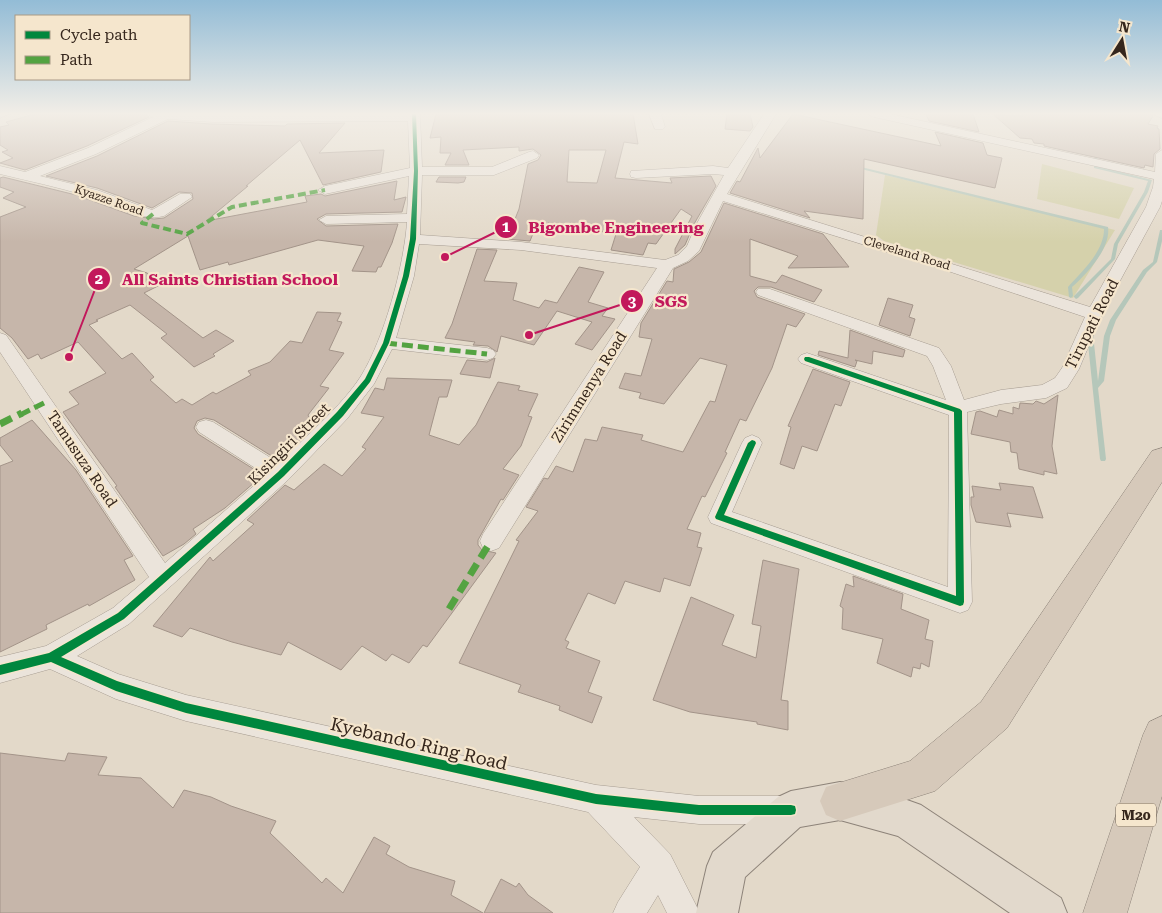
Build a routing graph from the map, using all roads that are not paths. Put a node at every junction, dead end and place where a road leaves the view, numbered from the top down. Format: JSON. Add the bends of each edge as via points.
{"nodes":[{"id":1,"x":78,"y":157,"type":"edge"},
{"id":2,"x":415,"y":157,"type":"edge"},
{"id":3,"x":529,"y":157,"type":"edge"},
{"id":4,"x":742,"y":157,"type":"edge"},
{"id":5,"x":1109,"y":157,"type":"edge"},
{"id":6,"x":1161,"y":165,"type":"edge"},
{"id":7,"x":0,"y":170,"type":"edge"},
{"id":8,"x":416,"y":171,"type":"junction"},
{"id":9,"x":732,"y":172,"type":"junction"},
{"id":10,"x":636,"y":174,"type":"dead end"},
{"id":11,"x":28,"y":176,"type":"junction"},
{"id":12,"x":325,"y":190,"type":"dead end"},
{"id":13,"x":719,"y":196,"type":"junction"},
{"id":14,"x":185,"y":197,"type":"dead end"},
{"id":15,"x":412,"y":218,"type":"junction"},
{"id":16,"x":326,"y":220,"type":"dead end"},
{"id":17,"x":413,"y":239,"type":"junction"},
{"id":18,"x":667,"y":265,"type":"junction"},
{"id":19,"x":764,"y":292,"type":"dead end"},
{"id":20,"x":1094,"y":314,"type":"junction"},
{"id":21,"x":0,"y":339,"type":"edge"},
{"id":22,"x":386,"y":343,"type":"junction"},
{"id":23,"x":487,"y":354,"type":"dead end"},
{"id":24,"x":807,"y":359,"type":"dead end"},
{"id":25,"x":958,"y":410,"type":"junction"},
{"id":26,"x":206,"y":426,"type":"dead end"},
{"id":27,"x":752,"y":443,"type":"dead end"},
{"id":28,"x":1162,"y":460,"type":"edge"},
{"id":29,"x":281,"y":474,"type":"junction"},
{"id":30,"x":491,"y":541,"type":"dead end"},
{"id":31,"x":163,"y":579,"type":"junction"},
{"id":32,"x":51,"y":657,"type":"junction"},
{"id":33,"x":0,"y":670,"type":"edge"},
{"id":34,"x":1162,"y":735,"type":"edge"},
{"id":35,"x":596,"y":799,"type":"junction"},
{"id":36,"x":840,"y":801,"type":"junction"},
{"id":37,"x":791,"y":810,"type":"junction"},
{"id":38,"x":659,"y":865,"type":"junction"},
{"id":39,"x":1108,"y":904,"type":"edge"},
{"id":40,"x":629,"y":913,"type":"edge"},
{"id":41,"x":684,"y":913,"type":"edge"},
{"id":42,"x":717,"y":913,"type":"edge"},
{"id":43,"x":1046,"y":913,"type":"edge"}],
"edges":[{"from":1,"to":11,"type":"street"},
{"from":2,"to":8,"type":"street","name":"Kisingiri Street"},
{"from":3,"to":8,"type":"street","via":[[494,171]]},
{"from":4,"to":9,"type":"street"},
{"from":5,"to":6,"type":"street"},
{"from":6,"to":20,"type":"street","name":"Tirupati Road","via":[[1153,207]]},
{"from":7,"to":11,"type":"street","name":"Kyazze Road"},
{"from":8,"to":12,"type":"street"},
{"from":8,"to":15,"type":"street","name":"Kisingiri Street"},
{"from":9,"to":10,"type":"street"},
{"from":9,"to":13,"type":"street"},
{"from":11,"to":14,"type":"street","name":"Kyazze Road","via":[[92,193],[151,214],[160,213]]},
{"from":13,"to":18,"type":"street","via":[[692,252]]},
{"from":13,"to":20,"type":"street","name":"Cleveland Road"},
{"from":15,"to":16,"type":"street"},
{"from":15,"to":17,"type":"street","name":"Kisingiri Street"},
{"from":17,"to":18,"type":"street","via":[[521,246]]},
{"from":17,"to":22,"type":"street","name":"Kisingiri Street","via":[[406,276]]},
{"from":18,"to":30,"type":"street","name":"Zirimmenya Road"},
{"from":19,"to":25,"type":"street","via":[[933,352],[942,366]]},
{"from":20,"to":25,"type":"street","name":"Tirupati Road","via":[[1061,383],[1046,391],[1001,397]]},
{"from":21,"to":31,"type":"street","name":"Tamusuza Road"},
{"from":22,"to":23,"type":"street"},
{"from":22,"to":29,"type":"street","name":"Kisingiri Street","via":[[368,380],[340,414]]},
{"from":24,"to":25,"type":"street"},
{"from":25,"to":27,"type":"street","via":[[960,602],[719,517]]},
{"from":26,"to":29,"type":"street"},
{"from":28,"to":36,"type":"highway","via":[[994,715],[921,777]]},
{"from":29,"to":31,"type":"street","name":"Kisingiri Street"},
{"from":31,"to":32,"type":"street","name":"Kisingiri Street","via":[[121,616]]},
{"from":32,"to":33,"type":"street","name":"Kisingiri Street"},
{"from":32,"to":35,"type":"street","name":"Kyebando Ring Road","via":[[116,686],[186,708]]},
{"from":34,"to":39,"type":"highway","number":"M20"},
{"from":35,"to":37,"type":"street","name":"Kyebando Ring Road","via":[[699,810]]},
{"from":35,"to":38,"type":"street"},
{"from":36,"to":37,"type":"main road"},
{"from":36,"to":43,"type":"main road","via":[[907,819]]},
{"from":37,"to":42,"type":"main road","via":[[727,866]]},
{"from":38,"to":40,"type":"street"},
{"from":38,"to":41,"type":"street"}]}
